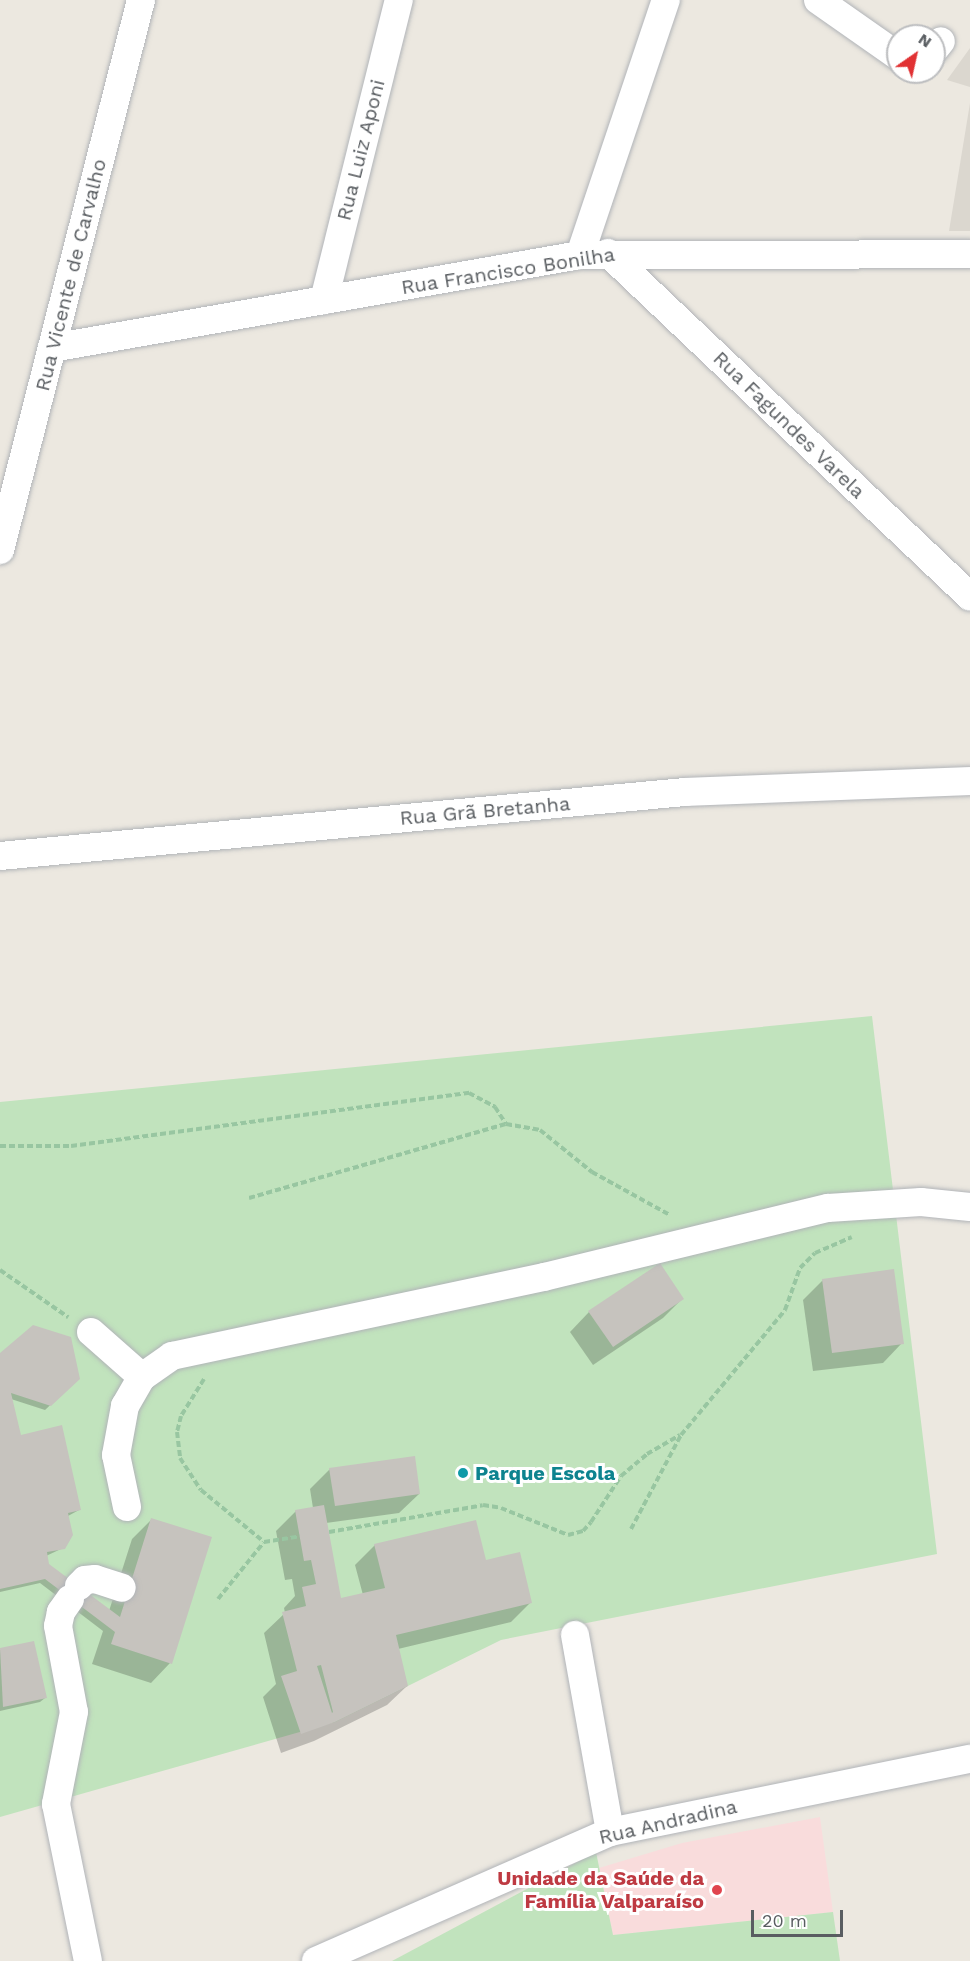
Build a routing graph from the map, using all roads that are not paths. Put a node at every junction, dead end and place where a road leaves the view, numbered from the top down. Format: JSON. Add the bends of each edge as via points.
{"nodes":[{"id":1,"x":141,"y":0,"type":"edge"},
{"id":2,"x":399,"y":0,"type":"edge"},
{"id":3,"x":666,"y":0,"type":"edge"},
{"id":4,"x":818,"y":0,"type":"edge"},
{"id":5,"x":886,"y":48,"type":"edge"},
{"id":6,"x":608,"y":253,"type":"junction"},
{"id":7,"x":970,"y":254,"type":"edge"},
{"id":8,"x":580,"y":255,"type":"junction"},
{"id":9,"x":324,"y":300,"type":"junction"},
{"id":10,"x":52,"y":348,"type":"junction"},
{"id":11,"x":0,"y":550,"type":"edge"},
{"id":12,"x":970,"y":597,"type":"edge"},
{"id":13,"x":970,"y":781,"type":"edge"},
{"id":14,"x":0,"y":856,"type":"edge"},
{"id":15,"x":970,"y":1207,"type":"edge"},
{"id":16,"x":91,"y":1332,"type":"road end"},
{"id":17,"x":142,"y":1377,"type":"junction"},
{"id":18,"x":127,"y":1507,"type":"dead end"},
{"id":19,"x":122,"y":1587,"type":"dead end"},
{"id":20,"x":574,"y":1635,"type":"dead end"},
{"id":21,"x":970,"y":1759,"type":"edge"},
{"id":22,"x":610,"y":1832,"type":"junction"},
{"id":23,"x":88,"y":1961,"type":"edge"},
{"id":24,"x":317,"y":1961,"type":"edge"}],
"edges":[{"from":1,"to":10,"type":"street","name":"Rua Vicente de Carvalho"},
{"from":2,"to":9,"type":"street","name":"Rua Luiz Aponi"},
{"from":3,"to":8,"type":"street"},
{"from":4,"to":5,"type":"street"},
{"from":6,"to":7,"type":"street","name":"Rua Francisco Bonilha"},
{"from":6,"to":8,"type":"street","name":"Rua Francisco Bonilha"},
{"from":6,"to":12,"type":"street","name":"Rua Fagundes Varela"},
{"from":8,"to":9,"type":"street","name":"Rua Francisco Bonilha"},
{"from":9,"to":10,"type":"street","name":"Rua Francisco Bonilha"},
{"from":10,"to":11,"type":"street","name":"Rua Vicente de Carvalho"},
{"from":13,"to":14,"type":"street","name":"Rua Grã Bretanha","via":[[685,792]]},
{"from":15,"to":17,"type":"street","via":[[882,1203],[828,1208],[544,1276],[172,1356]]},
{"from":16,"to":17,"type":"street"},
{"from":17,"to":18,"type":"street","via":[[125,1406],[116,1455]]},
{"from":19,"to":23,"type":"street","via":[[85,1580],[61,1612],[58,1626],[74,1712],[56,1804]]},
{"from":20,"to":22,"type":"street"},
{"from":21,"to":22,"type":"street","name":"Rua Andradina"},
{"from":22,"to":24,"type":"street","name":"Rua Andradina"}]}
